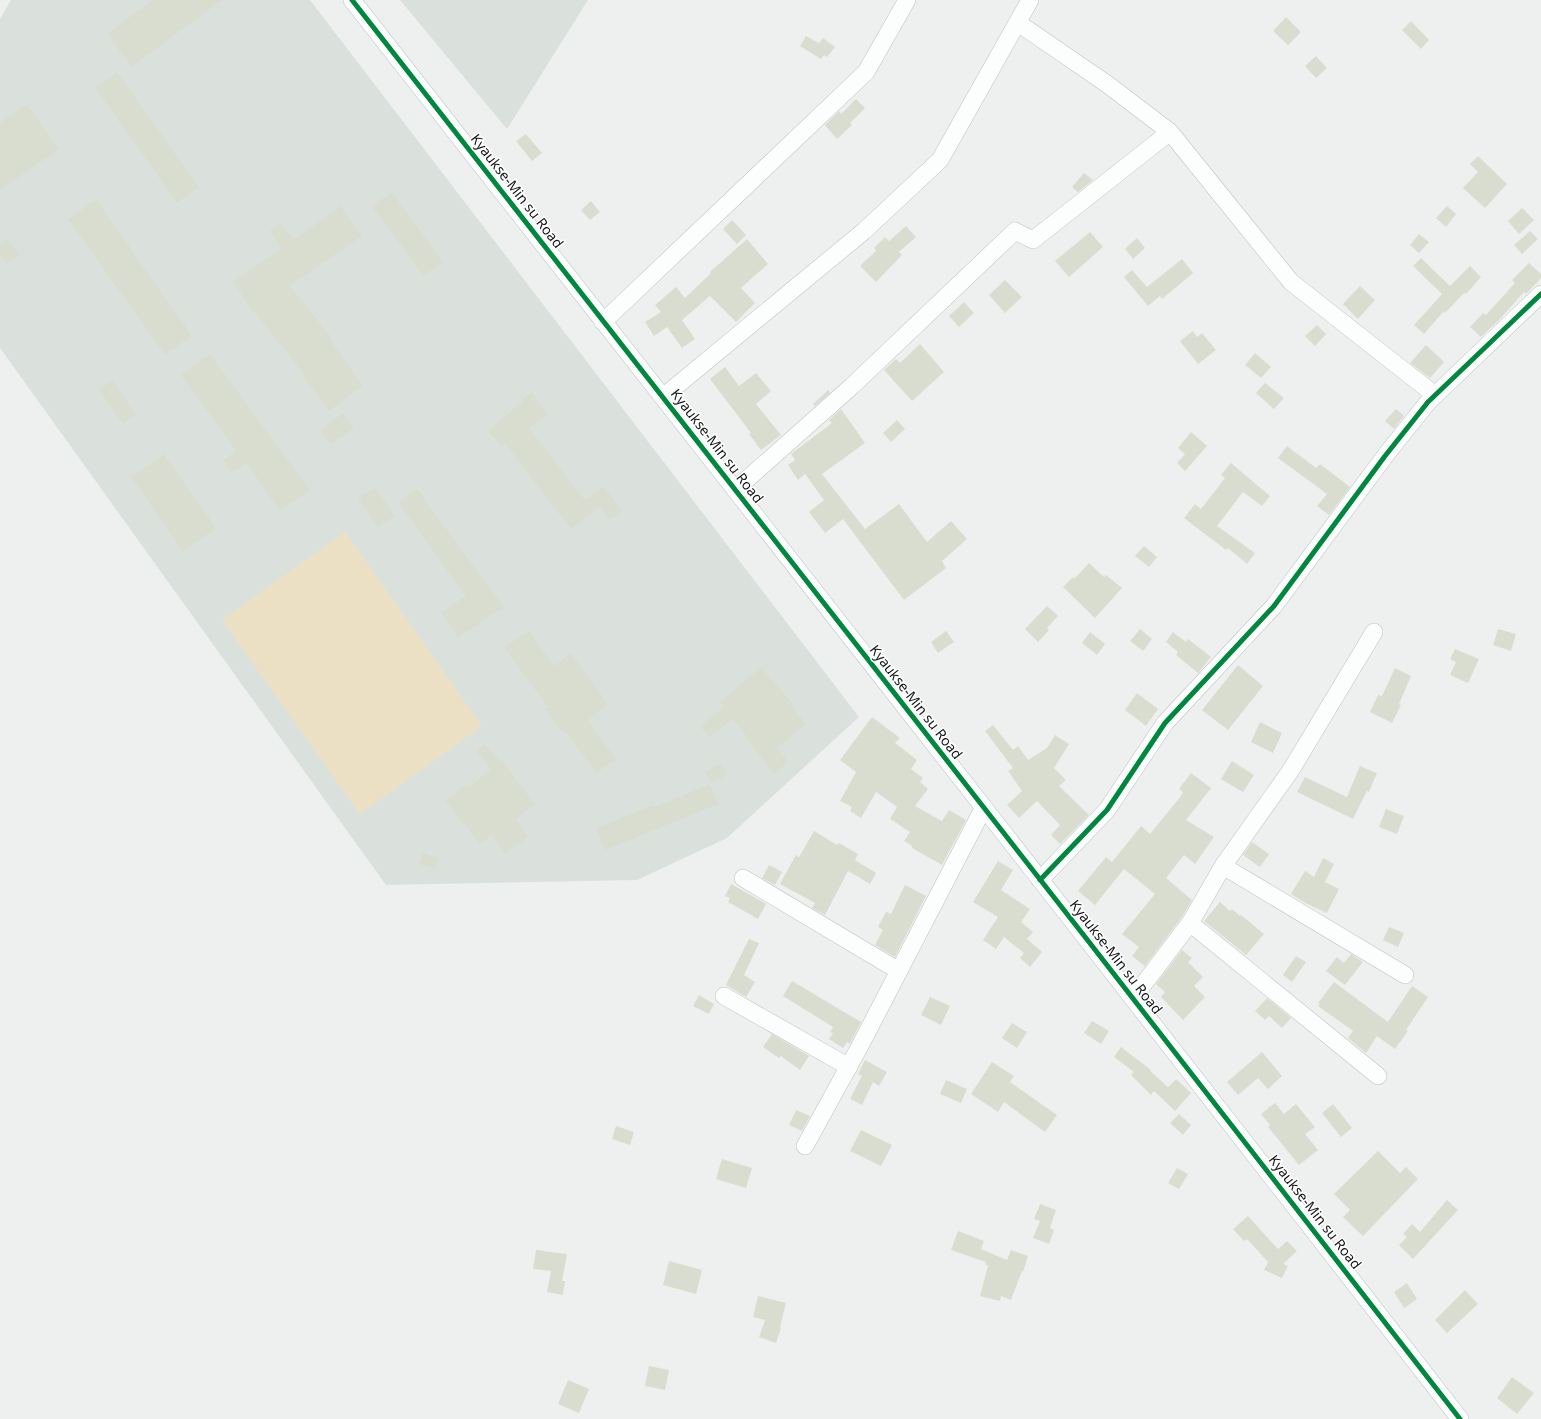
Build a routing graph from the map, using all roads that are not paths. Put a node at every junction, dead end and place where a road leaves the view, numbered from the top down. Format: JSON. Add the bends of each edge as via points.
{"nodes":[{"id":1,"x":352,"y":0,"type":"edge"},
{"id":2,"x":907,"y":0,"type":"edge"},
{"id":3,"x":1030,"y":0,"type":"edge"},
{"id":4,"x":1018,"y":22,"type":"junction"},
{"id":5,"x":1170,"y":132,"type":"junction"},
{"id":6,"x":1541,"y":294,"type":"edge"},
{"id":7,"x":604,"y":322,"type":"junction"},
{"id":8,"x":1435,"y":395,"type":"junction"},
{"id":9,"x":663,"y":397,"type":"junction"},
{"id":10,"x":735,"y":490,"type":"junction"},
{"id":11,"x":1374,"y":632,"type":"dead end"},
{"id":12,"x":984,"y":807,"type":"junction"},
{"id":13,"x":1223,"y":866,"type":"junction"},
{"id":14,"x":743,"y":878,"type":"dead end"},
{"id":15,"x":1040,"y":880,"type":"junction"},
{"id":16,"x":1190,"y":923,"type":"junction"},
{"id":17,"x":899,"y":971,"type":"junction"},
{"id":18,"x":1405,"y":975,"type":"dead end"},
{"id":19,"x":724,"y":996,"type":"dead end"},
{"id":20,"x":1132,"y":998,"type":"junction"},
{"id":21,"x":849,"y":1067,"type":"junction"},
{"id":22,"x":1378,"y":1076,"type":"dead end"},
{"id":23,"x":805,"y":1146,"type":"dead end"},
{"id":24,"x":1460,"y":1419,"type":"edge"}],
"edges":[{"from":1,"to":7,"type":"street","name":"Kyaukse-Min su Road"},
{"from":2,"to":7,"type":"street","via":[[866,72]]},
{"from":3,"to":4,"type":"street"},
{"from":4,"to":5,"type":"street"},
{"from":4,"to":9,"type":"street","via":[[940,160],[864,231]]},
{"from":5,"to":8,"type":"street","via":[[1291,282]]},
{"from":5,"to":10,"type":"street","via":[[1033,240],[1015,232],[852,386]]},
{"from":6,"to":8,"type":"street"},
{"from":7,"to":9,"type":"street","name":"Kyaukse-Min su Road"},
{"from":8,"to":15,"type":"street","via":[[1385,456],[1274,606],[1165,723],[1107,810]]},
{"from":9,"to":10,"type":"street","name":"Kyaukse-Min su Road"},
{"from":10,"to":12,"type":"street","name":"Kyaukse-Min su Road"},
{"from":11,"to":13,"type":"street","via":[[1291,770]]},
{"from":12,"to":15,"type":"street","name":"Kyaukse-Min su Road"},
{"from":12,"to":17,"type":"street"},
{"from":13,"to":16,"type":"street"},
{"from":13,"to":18,"type":"street"},
{"from":14,"to":17,"type":"street"},
{"from":15,"to":20,"type":"street","name":"Kyaukse-Min su Road"},
{"from":16,"to":20,"type":"street"},
{"from":16,"to":22,"type":"street"},
{"from":17,"to":21,"type":"street"},
{"from":19,"to":21,"type":"street"},
{"from":20,"to":24,"type":"street","name":"Kyaukse-Min su Road"},
{"from":21,"to":23,"type":"street"}]}
